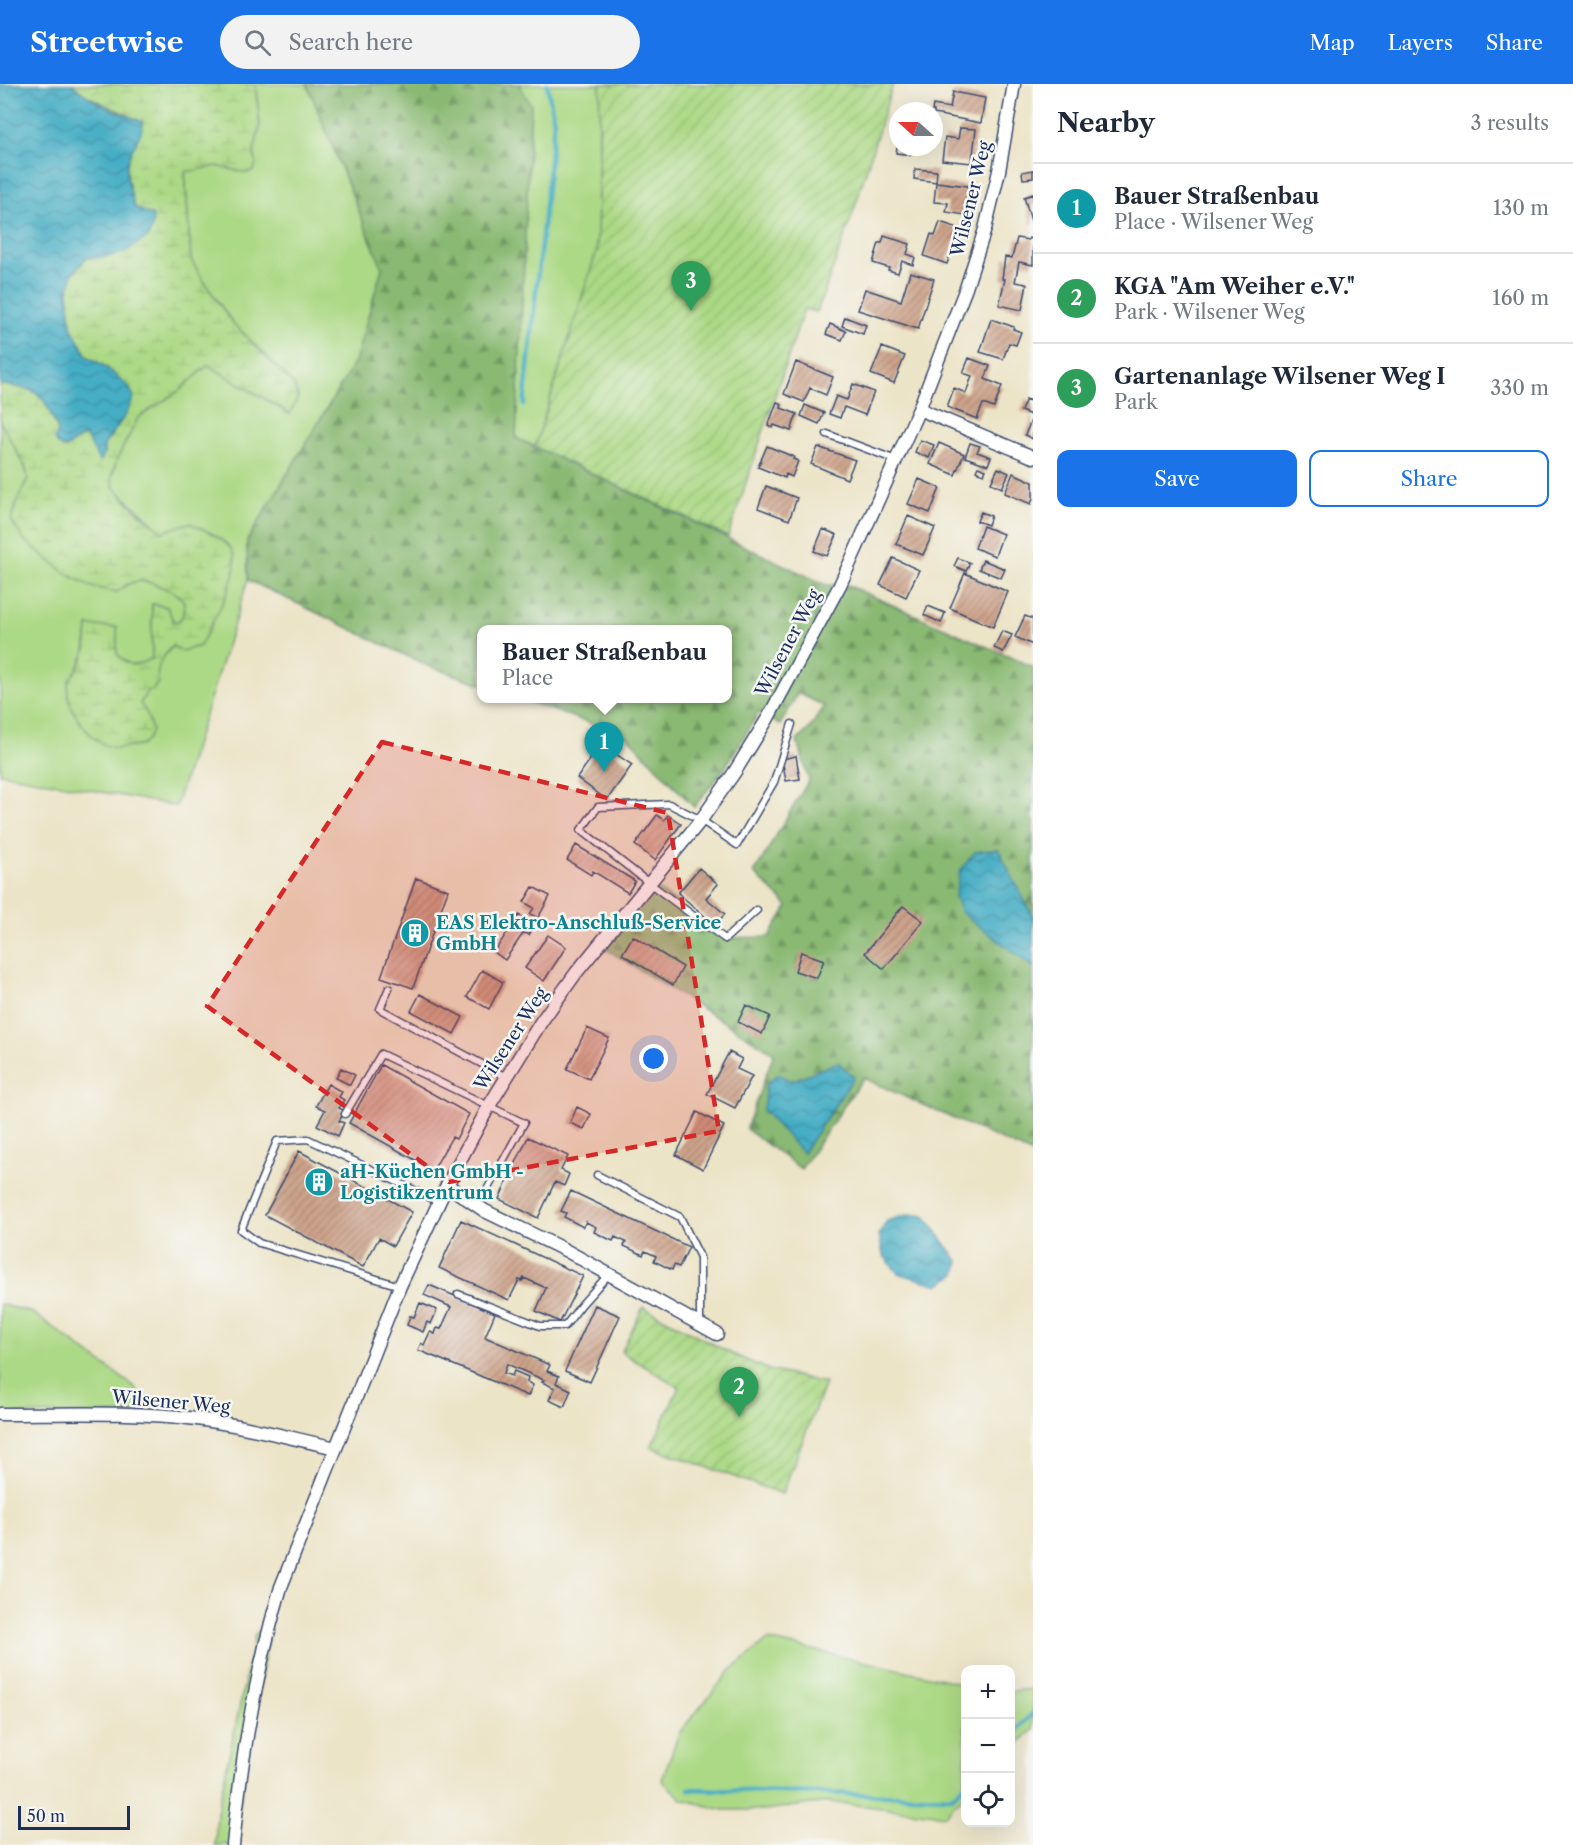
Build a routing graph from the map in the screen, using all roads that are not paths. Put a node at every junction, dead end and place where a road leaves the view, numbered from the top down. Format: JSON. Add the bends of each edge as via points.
{"nodes":[{"id":1,"x":1014,"y":84,"type":"edge"},
{"id":2,"x":920,"y":409,"type":"junction"},
{"id":3,"x":827,"y":434,"type":"dead end"},
{"id":4,"x":1033,"y":457,"type":"edge"},
{"id":5,"x":897,"y":460,"type":"junction"},
{"id":6,"x":792,"y":724,"type":"dead end"},
{"id":7,"x":701,"y":820,"type":"junction"},
{"id":8,"x":649,"y":883,"type":"junction"},
{"id":9,"x":758,"y":910,"type":"dead end"},
{"id":10,"x":389,"y":988,"type":"dead end"},
{"id":11,"x":506,"y":1077,"type":"junction"},
{"id":12,"x":489,"y":1106,"type":"junction"},
{"id":13,"x":345,"y":1114,"type":"dead end"},
{"id":14,"x":597,"y":1175,"type":"dead end"},
{"id":15,"x":447,"y":1185,"type":"junction"},
{"id":16,"x":488,"y":1188,"type":"dead end"},
{"id":17,"x":439,"y":1202,"type":"junction"},
{"id":18,"x":609,"y":1274,"type":"junction"},
{"id":19,"x":400,"y":1286,"type":"junction"},
{"id":20,"x":458,"y":1294,"type":"dead end"},
{"id":21,"x":700,"y":1325,"type":"junction"},
{"id":22,"x":717,"y":1335,"type":"dead end"},
{"id":23,"x":0,"y":1414,"type":"edge"},
{"id":24,"x":336,"y":1448,"type":"junction"},
{"id":25,"x":233,"y":1845,"type":"edge"}],
"edges":[{"from":1,"to":2,"type":"street","name":"Wilsener Weg","via":[[985,230]]},
{"from":2,"to":4,"type":"street"},
{"from":2,"to":5,"type":"street","name":"Wilsener Weg"},
{"from":3,"to":5,"type":"lane"},
{"from":5,"to":7,"type":"street","name":"Wilsener Weg","via":[[840,585],[768,718]]},
{"from":6,"to":7,"type":"lane","via":[[774,782],[737,845]]},
{"from":7,"to":8,"type":"street","name":"Wilsener Weg"},
{"from":7,"to":8,"type":"lane","via":[[669,804],[598,807],[581,830]]},
{"from":8,"to":9,"type":"lane","via":[[725,939]]},
{"from":8,"to":11,"type":"street","name":"Wilsener Weg","via":[[576,973]]},
{"from":10,"to":11,"type":"lane","via":[[380,1009]]},
{"from":11,"to":12,"type":"street","name":"Wilsener Weg"},
{"from":12,"to":13,"type":"lane","via":[[381,1054]]},
{"from":12,"to":15,"type":"street","name":"Wilsener Weg"},
{"from":12,"to":16,"type":"lane","via":[[524,1124]]},
{"from":14,"to":21,"type":"lane","via":[[680,1217],[700,1257]]},
{"from":15,"to":17,"type":"street","name":"Wilsener Weg"},
{"from":15,"to":18,"type":"street","via":[[485,1211]]},
{"from":17,"to":19,"type":"street","name":"Wilsener Weg"},
{"from":17,"to":19,"type":"lane","via":[[308,1138],[277,1141],[241,1230],[259,1243]]},
{"from":18,"to":20,"type":"lane","via":[[565,1326],[540,1326]]},
{"from":18,"to":21,"type":"street"},
{"from":19,"to":24,"type":"street","name":"Wilsener Weg"},
{"from":21,"to":22,"type":"street"},
{"from":23,"to":24,"type":"street","name":"Wilsener Weg","via":[[141,1414],[197,1419]]},
{"from":24,"to":25,"type":"street","name":"Wilsener Weg","via":[[270,1624],[246,1734]]}]}
